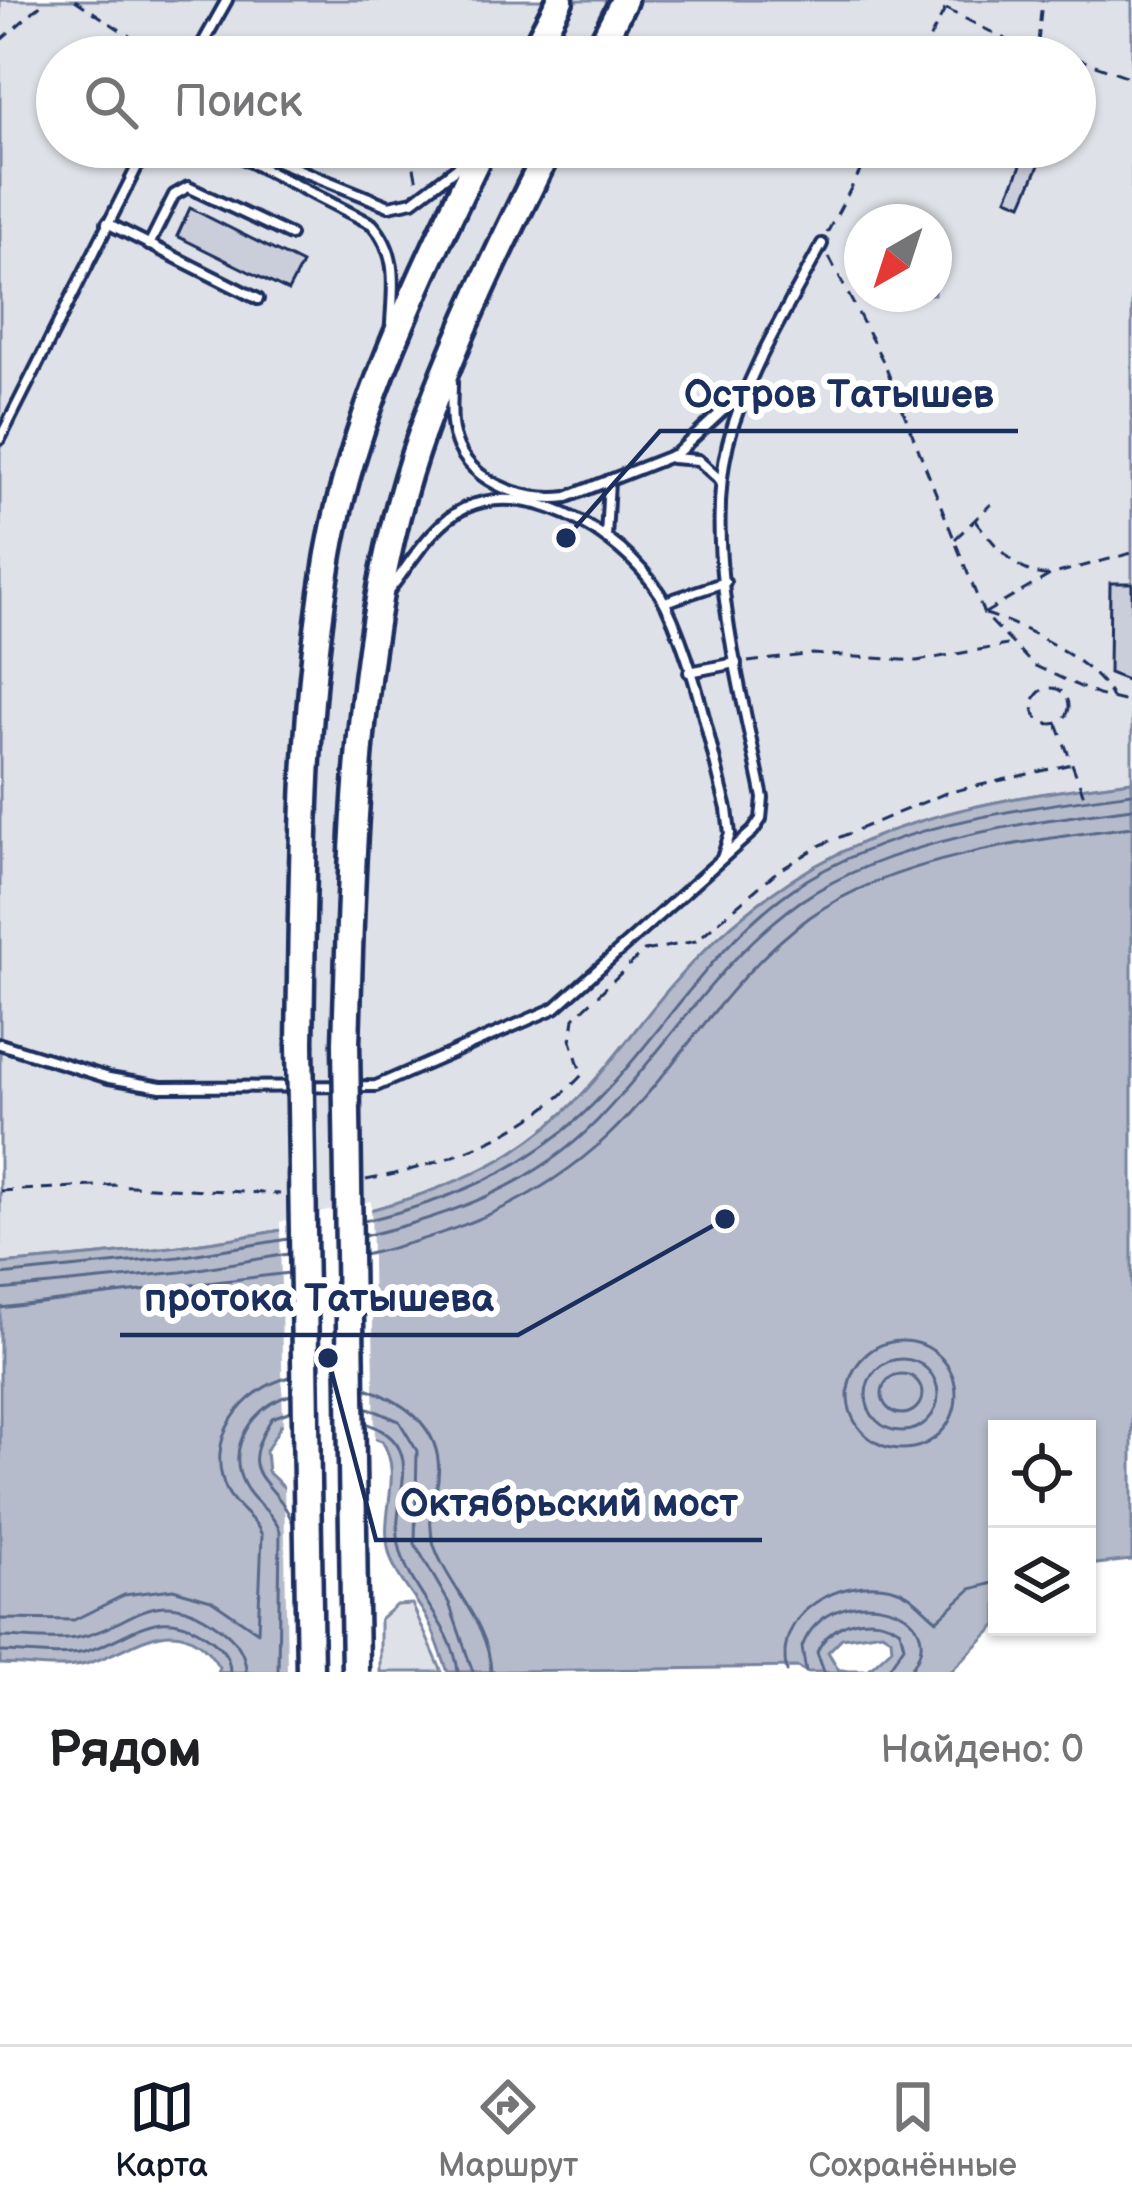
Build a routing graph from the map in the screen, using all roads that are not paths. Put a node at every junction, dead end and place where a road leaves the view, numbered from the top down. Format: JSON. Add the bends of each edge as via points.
{"nodes":[{"id":1,"x":227,"y":0,"type":"edge"},
{"id":2,"x":560,"y":0,"type":"edge"},
{"id":3,"x":624,"y":0,"type":"edge"},
{"id":4,"x":207,"y":36,"type":"edge"},
{"id":5,"x":541,"y":36,"type":"edge"},
{"id":6,"x":606,"y":36,"type":"edge"},
{"id":7,"x":136,"y":168,"type":"edge"},
{"id":8,"x":263,"y":168,"type":"edge"},
{"id":9,"x":292,"y":168,"type":"edge"},
{"id":10,"x":457,"y":168,"type":"edge"},
{"id":11,"x":474,"y":168,"type":"edge"},
{"id":12,"x":540,"y":168,"type":"edge"},
{"id":13,"x":106,"y":223,"type":"junction"},
{"id":14,"x":290,"y":235,"type":"dead end"},
{"id":15,"x":822,"y":244,"type":"road end"},
{"id":16,"x":149,"y":245,"type":"junction"},
{"id":17,"x":258,"y":299,"type":"dead end"},
{"id":18,"x":452,"y":357,"type":"junction"},
{"id":19,"x":388,"y":362,"type":"junction"},
{"id":20,"x":748,"y":387,"type":"junction"},
{"id":21,"x":0,"y":439,"type":"edge"},
{"id":22,"x":668,"y":458,"type":"junction"},
{"id":23,"x":609,"y":480,"type":"junction"},
{"id":24,"x":722,"y":488,"type":"junction"},
{"id":25,"x":606,"y":539,"type":"junction"},
{"id":26,"x":725,"y":582,"type":"junction"},
{"id":27,"x":383,"y":599,"type":"junction"},
{"id":28,"x":665,"y":602,"type":"junction"},
{"id":29,"x":736,"y":663,"type":"junction"},
{"id":30,"x":689,"y":672,"type":"junction"},
{"id":31,"x":720,"y":863,"type":"junction"},
{"id":32,"x":0,"y":1044,"type":"edge"},
{"id":33,"x":310,"y":1672,"type":"edge"},
{"id":34,"x":355,"y":1672,"type":"edge"}],
"edges":[{"from":1,"to":4,"type":"lane"},
{"from":2,"to":5,"type":"main road"},
{"from":3,"to":6,"type":"main road"},
{"from":7,"to":13,"type":"lane"},
{"from":8,"to":19,"type":"lane","via":[[378,231],[394,268]]},
{"from":9,"to":10,"type":"lane","via":[[394,206]]},
{"from":11,"to":19,"type":"main road"},
{"from":12,"to":18,"type":"main road"},
{"from":13,"to":16,"type":"lane"},
{"from":13,"to":21,"type":"lane"},
{"from":14,"to":16,"type":"lane","via":[[188,187],[174,195]]},
{"from":15,"to":20,"type":"lane"},
{"from":16,"to":17,"type":"lane"},
{"from":18,"to":23,"type":"lane","via":[[453,435],[487,480],[556,498]]},
{"from":18,"to":27,"type":"main road","via":[[422,432]]},
{"from":19,"to":33,"type":"main road","bridge":true,"via":[[330,550],[305,723],[300,1043]]},
{"from":20,"to":22,"type":"lane"},
{"from":20,"to":24,"type":"lane"},
{"from":22,"to":23,"type":"lane"},
{"from":22,"to":24,"type":"lane","via":[[698,460],[719,475]]},
{"from":23,"to":25,"type":"lane"},
{"from":24,"to":26,"type":"lane"},
{"from":25,"to":27,"type":"lane","via":[[569,515],[532,505],[468,506],[432,534]]},
{"from":25,"to":28,"type":"lane"},
{"from":26,"to":28,"type":"lane"},
{"from":26,"to":29,"type":"lane"},
{"from":27,"to":34,"type":"main road","bridge":true,"via":[[361,738],[346,1043]]},
{"from":28,"to":30,"type":"lane"},
{"from":29,"to":30,"type":"lane"},
{"from":29,"to":31,"type":"lane","via":[[764,809]]},
{"from":30,"to":31,"type":"lane","via":[[731,826]]},
{"from":31,"to":32,"type":"lane","via":[[555,1008],[376,1086],[161,1087]]}]}
